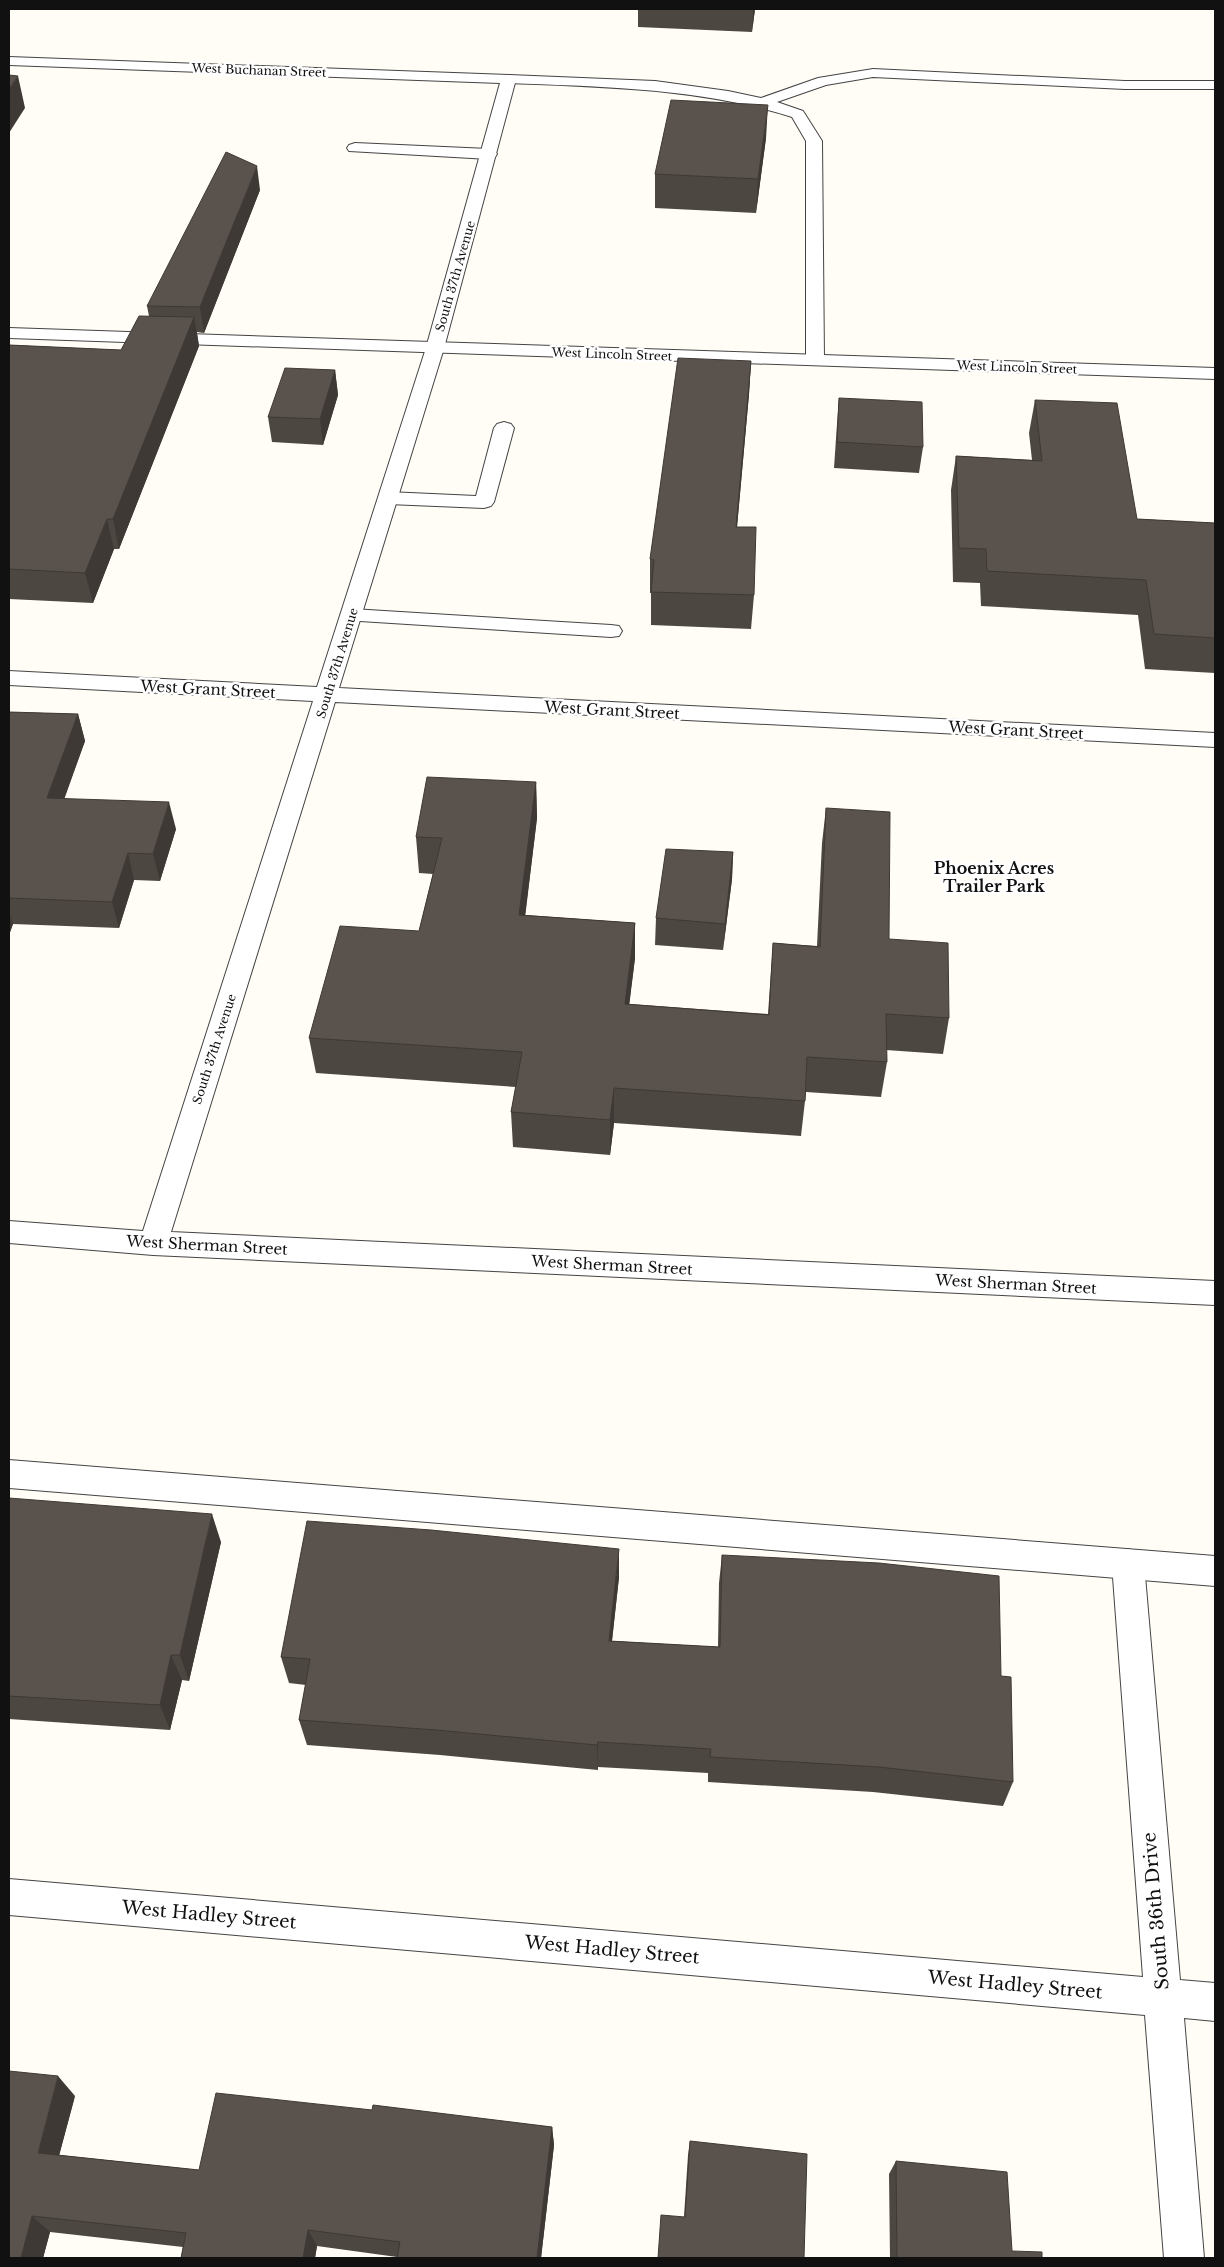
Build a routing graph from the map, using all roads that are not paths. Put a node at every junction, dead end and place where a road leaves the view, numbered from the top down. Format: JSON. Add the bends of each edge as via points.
{"nodes":[{"id":1,"x":9,"y":60,"type":"edge"},
{"id":2,"x":510,"y":79,"type":"junction"},
{"id":3,"x":1215,"y":85,"type":"edge"},
{"id":4,"x":764,"y":102,"type":"junction"},
{"id":5,"x":355,"y":148,"type":"dead end"},
{"id":6,"x":489,"y":154,"type":"junction"},
{"id":7,"x":9,"y":332,"type":"edge"},
{"id":8,"x":435,"y":348,"type":"junction"},
{"id":9,"x":815,"y":360,"type":"junction"},
{"id":10,"x":1215,"y":374,"type":"edge"},
{"id":11,"x":504,"y":428,"type":"dead end"},
{"id":12,"x":388,"y":498,"type":"junction"},
{"id":13,"x":352,"y":615,"type":"junction"},
{"id":14,"x":611,"y":631,"type":"dead end"},
{"id":15,"x":9,"y":678,"type":"edge"},
{"id":16,"x":327,"y":695,"type":"junction"},
{"id":17,"x":1215,"y":740,"type":"edge"},
{"id":18,"x":9,"y":1232,"type":"edge"},
{"id":19,"x":153,"y":1243,"type":"junction"},
{"id":20,"x":1215,"y":1293,"type":"edge"},
{"id":21,"x":9,"y":1474,"type":"edge"},
{"id":22,"x":1128,"y":1564,"type":"junction"},
{"id":23,"x":1215,"y":1571,"type":"edge"},
{"id":24,"x":9,"y":1897,"type":"edge"},
{"id":25,"x":1163,"y":1998,"type":"junction"},
{"id":26,"x":1215,"y":2002,"type":"edge"},
{"id":27,"x":1184,"y":2258,"type":"edge"}],
"edges":[{"from":1,"to":2,"type":"street","name":"West Buchanan Street"},
{"from":2,"to":4,"type":"street","name":"West Buchanan Street","via":[[704,91]]},
{"from":2,"to":6,"type":"street","name":"South 37th Avenue"},
{"from":3,"to":4,"type":"street","via":[[1125,85],[873,73],[824,81]]},
{"from":4,"to":9,"type":"street","name":"West Buchanan Street","via":[[798,114],[814,141]]},
{"from":5,"to":6,"type":"street"},
{"from":6,"to":8,"type":"street","name":"South 37th Avenue"},
{"from":7,"to":8,"type":"street","name":"West Lincoln Street"},
{"from":8,"to":9,"type":"street","name":"West Lincoln Street"},
{"from":8,"to":12,"type":"street","name":"South 37th Avenue"},
{"from":9,"to":10,"type":"street","name":"West Lincoln Street"},
{"from":11,"to":12,"type":"street","via":[[484,502]]},
{"from":12,"to":13,"type":"street","name":"South 37th Avenue"},
{"from":13,"to":14,"type":"street"},
{"from":13,"to":16,"type":"street","name":"South 37th Avenue"},
{"from":15,"to":16,"type":"street","name":"West Grant Street"},
{"from":16,"to":17,"type":"street","name":"West Grant Street"},
{"from":16,"to":19,"type":"street","name":"South 37th Avenue"},
{"from":18,"to":19,"type":"street","name":"West Sherman Street"},
{"from":19,"to":20,"type":"street","name":"West Sherman Street"},
{"from":21,"to":22,"type":"street"},
{"from":22,"to":23,"type":"street"},
{"from":22,"to":25,"type":"street","name":"South 36th Drive"},
{"from":24,"to":25,"type":"street","name":"West Hadley Street"},
{"from":25,"to":26,"type":"street","name":"West Hadley Street"},
{"from":25,"to":27,"type":"street","name":"South 36th Drive"}]}
